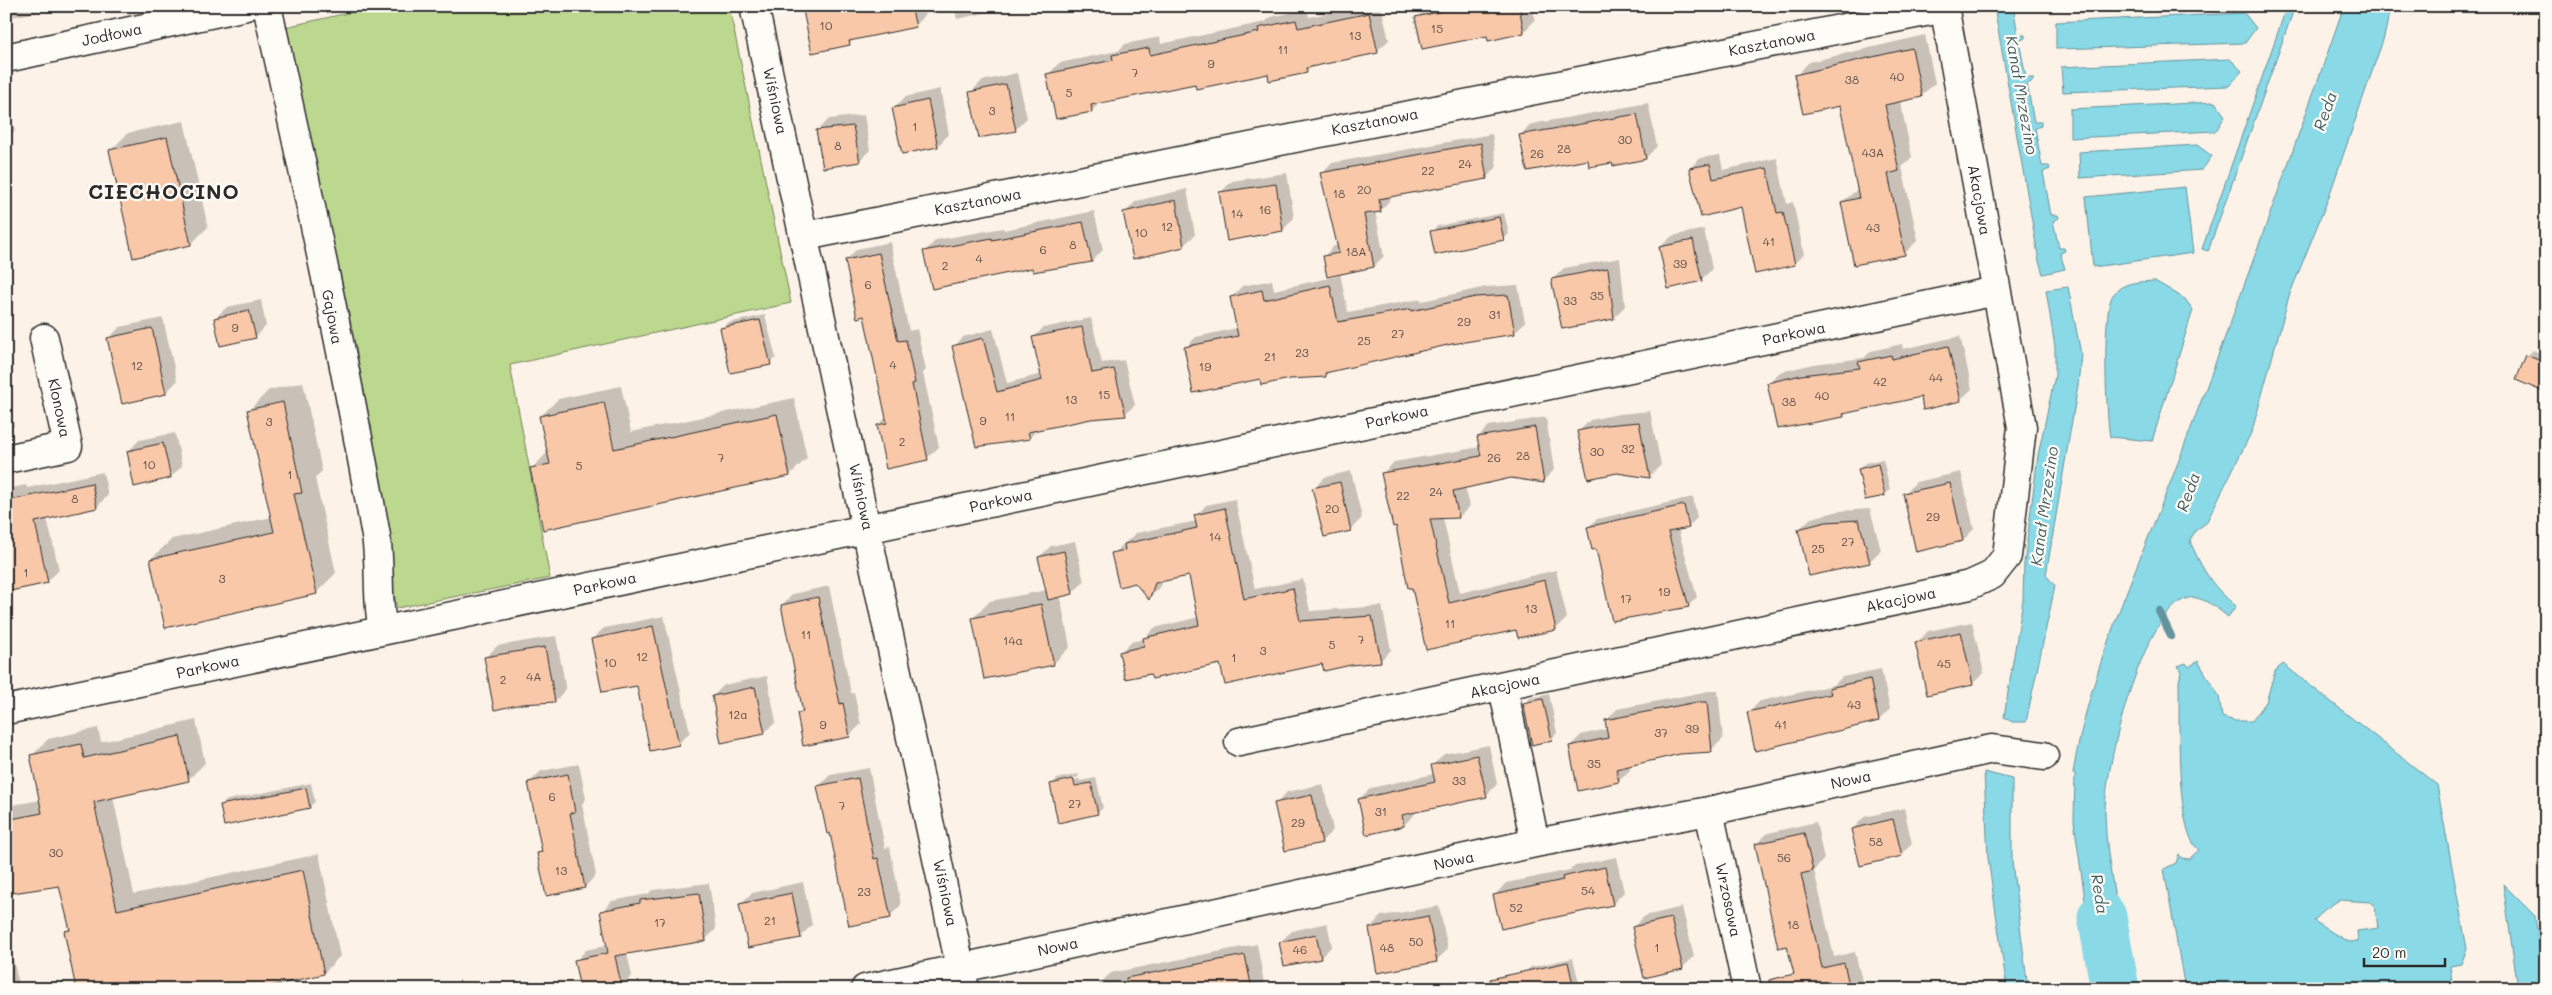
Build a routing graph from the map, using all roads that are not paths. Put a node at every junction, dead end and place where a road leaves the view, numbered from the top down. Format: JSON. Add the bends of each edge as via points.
{"nodes":[{"id":1,"x":246,"y":6,"type":"edge"},
{"id":2,"x":267,"y":6,"type":"edge"},
{"id":3,"x":754,"y":6,"type":"edge"},
{"id":4,"x":1944,"y":7,"type":"edge"},
{"id":5,"x":6,"y":58,"type":"edge"},
{"id":6,"x":805,"y":236,"type":"junction"},
{"id":7,"x":1996,"y":291,"type":"junction"},
{"id":8,"x":44,"y":338,"type":"dead end"},
{"id":9,"x":6,"y":459,"type":"edge"},
{"id":10,"x":867,"y":529,"type":"junction"},
{"id":11,"x":383,"y":630,"type":"junction"},
{"id":12,"x":1504,"y":687,"type":"junction"},
{"id":13,"x":6,"y":710,"type":"edge"},
{"id":14,"x":1239,"y":742,"type":"dead end"},
{"id":15,"x":2044,"y":756,"type":"dead end"},
{"id":16,"x":1709,"y":811,"type":"junction"},
{"id":17,"x":1535,"y":844,"type":"junction"},
{"id":18,"x":963,"y":978,"type":"edge"},
{"id":19,"x":865,"y":989,"type":"edge"},
{"id":20,"x":1748,"y":989,"type":"edge"}],
"edges":[{"from":1,"to":5,"type":"street","name":"Jodłowa"},
{"from":2,"to":11,"type":"street","name":"Gajowa","via":[[305,178],[376,539],[378,606]]},
{"from":3,"to":6,"type":"street","name":"Wiśniowa"},
{"from":4,"to":6,"type":"street","name":"Kasztanowa"},
{"from":4,"to":7,"type":"street","name":"Akacjowa"},
{"from":6,"to":10,"type":"street","name":"Wiśniowa"},
{"from":7,"to":10,"type":"street","name":"Parkowa"},
{"from":7,"to":12,"type":"street","name":"Akacjowa","via":[[2022,427],[2007,556],[1992,575],[1970,585]]},
{"from":8,"to":9,"type":"street","name":"Klonowa","via":[[68,446]]},
{"from":10,"to":11,"type":"street","name":"Parkowa"},
{"from":10,"to":18,"type":"street","name":"Wiśniowa"},
{"from":11,"to":13,"type":"street","name":"Parkowa"},
{"from":12,"to":14,"type":"street","name":"Akacjowa"},
{"from":12,"to":17,"type":"street"},
{"from":15,"to":16,"type":"street","name":"Nowa","via":[[1992,749]]},
{"from":16,"to":17,"type":"street","name":"Nowa"},
{"from":16,"to":20,"type":"street","name":"Wrzosowa"},
{"from":17,"to":18,"type":"street","name":"Nowa"},
{"from":18,"to":19,"type":"street","name":"Nowa"}]}
